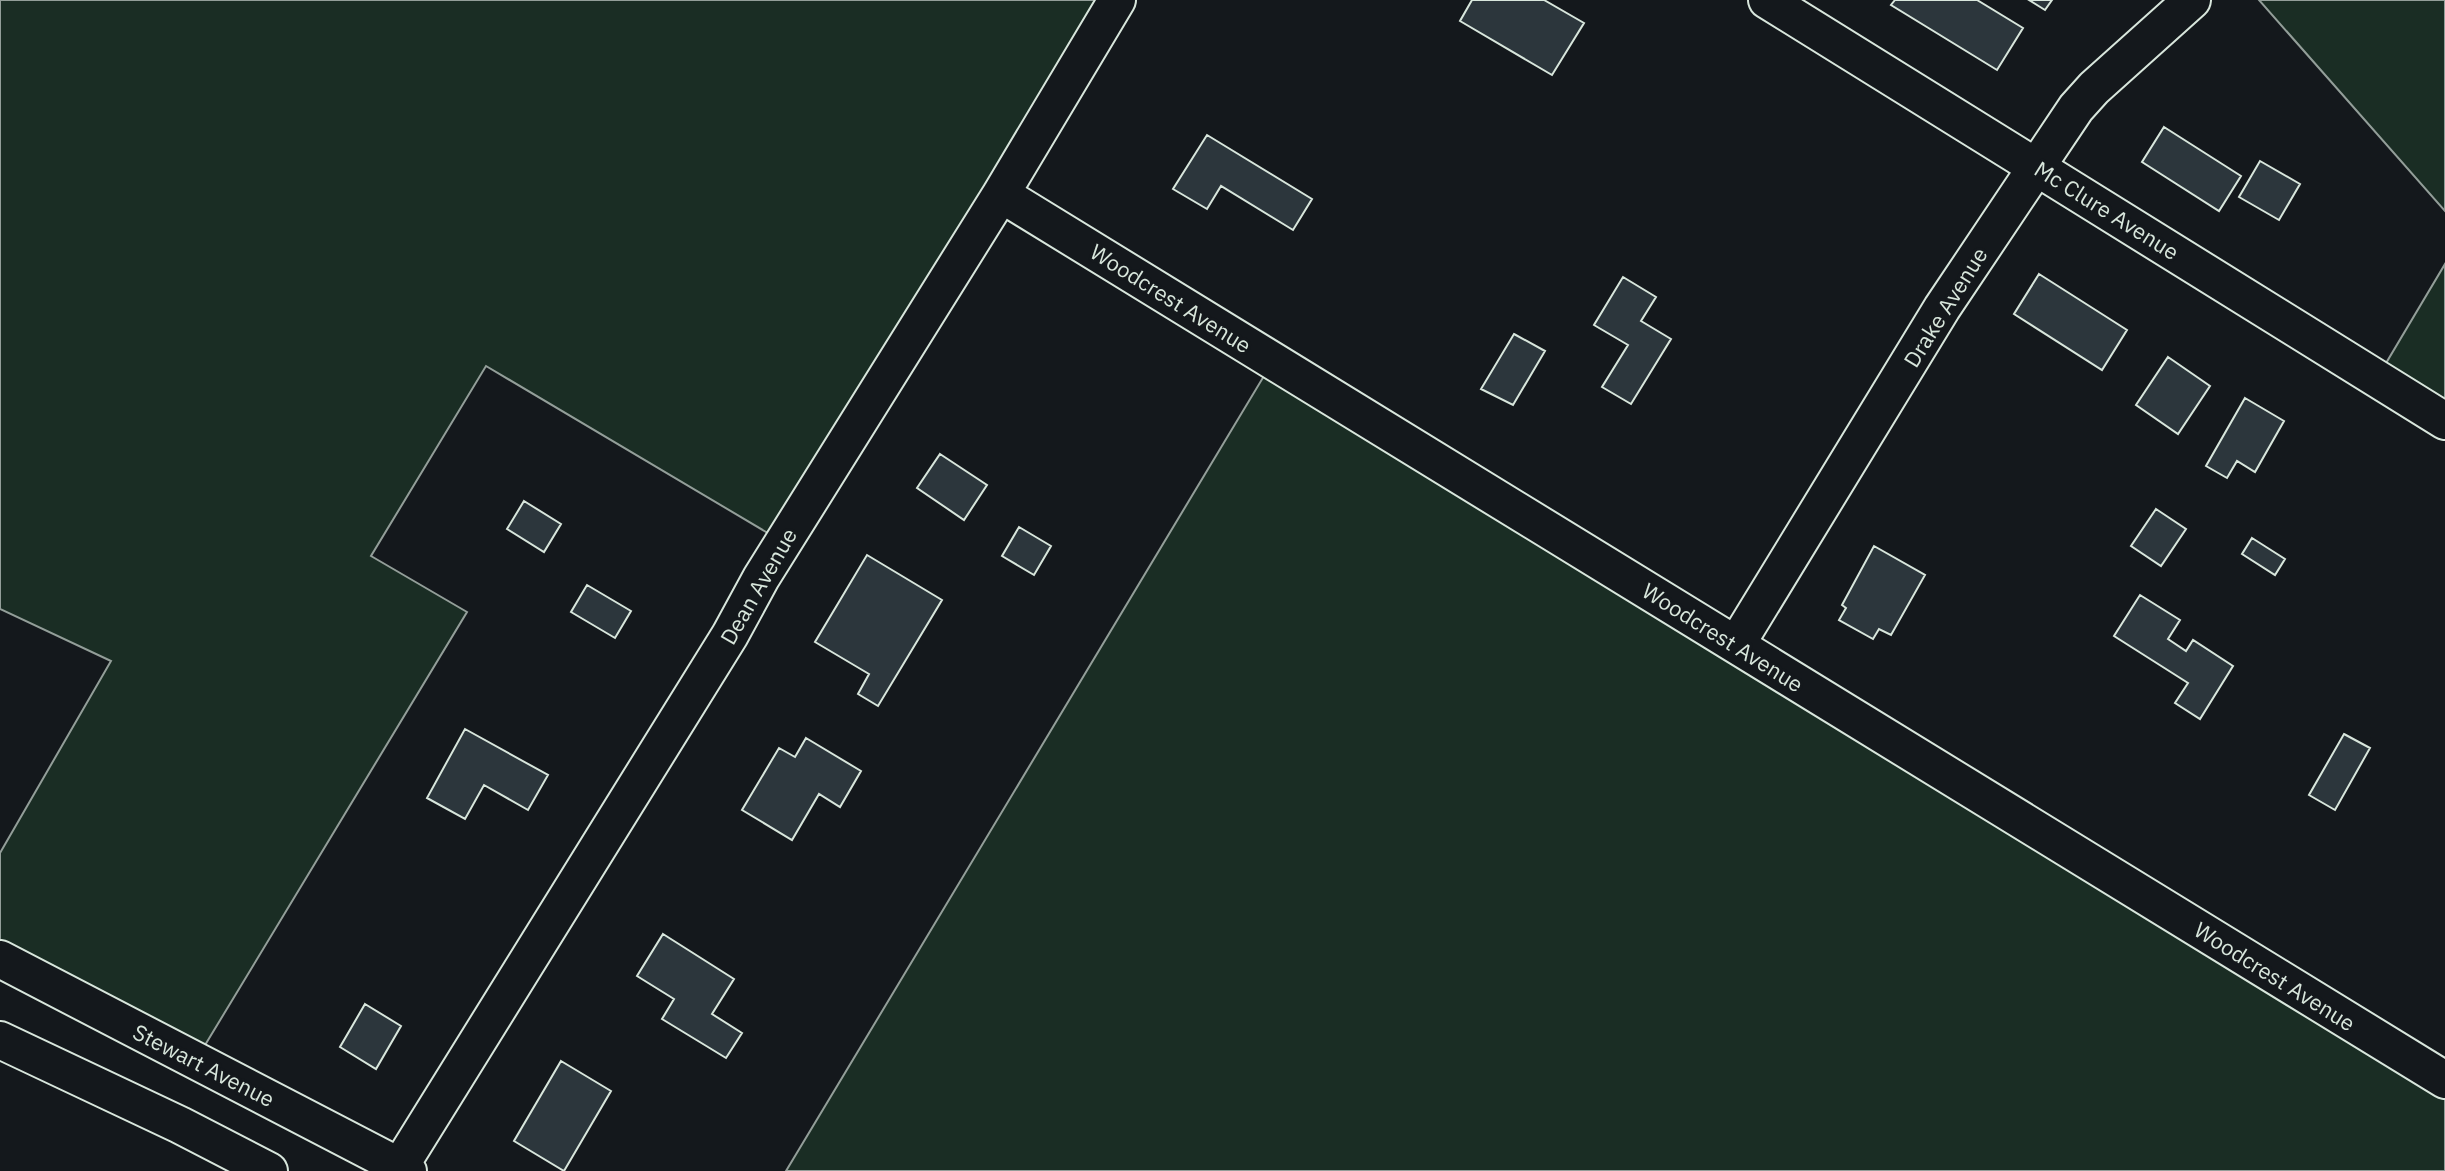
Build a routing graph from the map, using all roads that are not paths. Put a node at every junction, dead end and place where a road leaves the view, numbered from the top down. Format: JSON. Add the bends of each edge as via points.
{"nodes":[{"id":1,"x":1117,"y":0,"type":"edge"},
{"id":2,"x":1767,"y":0,"type":"edge"},
{"id":3,"x":2192,"y":0,"type":"edge"},
{"id":4,"x":2037,"y":165,"type":"junction"},
{"id":5,"x":1001,"y":194,"type":"junction"},
{"id":6,"x":2445,"y":421,"type":"edge"},
{"id":7,"x":1736,"y":645,"type":"junction"},
{"id":8,"x":0,"y":959,"type":"edge"},
{"id":9,"x":0,"y":1040,"type":"edge"},
{"id":10,"x":2445,"y":1080,"type":"edge"},
{"id":11,"x":402,"y":1169,"type":"edge"},
{"id":12,"x":269,"y":1171,"type":"edge"}],
"edges":[{"from":1,"to":5,"type":"street","name":"Dean Avenue"},
{"from":2,"to":4,"type":"street","name":"Mc Clure Avenue"},
{"from":3,"to":4,"type":"street","name":"Drake Avenue","via":[[2094,88]]},
{"from":4,"to":6,"type":"street","name":"Mc Clure Avenue"},
{"from":4,"to":7,"type":"street","name":"Drake Avenue","via":[[1942,308]]},
{"from":5,"to":7,"type":"street","name":"Woodcrest Avenue"},
{"from":5,"to":11,"type":"street","name":"Dean Avenue"},
{"from":7,"to":10,"type":"street","name":"Woodcrest Avenue"},
{"from":8,"to":11,"type":"street","name":"Stewart Avenue"},
{"from":9,"to":12,"type":"street"}]}
